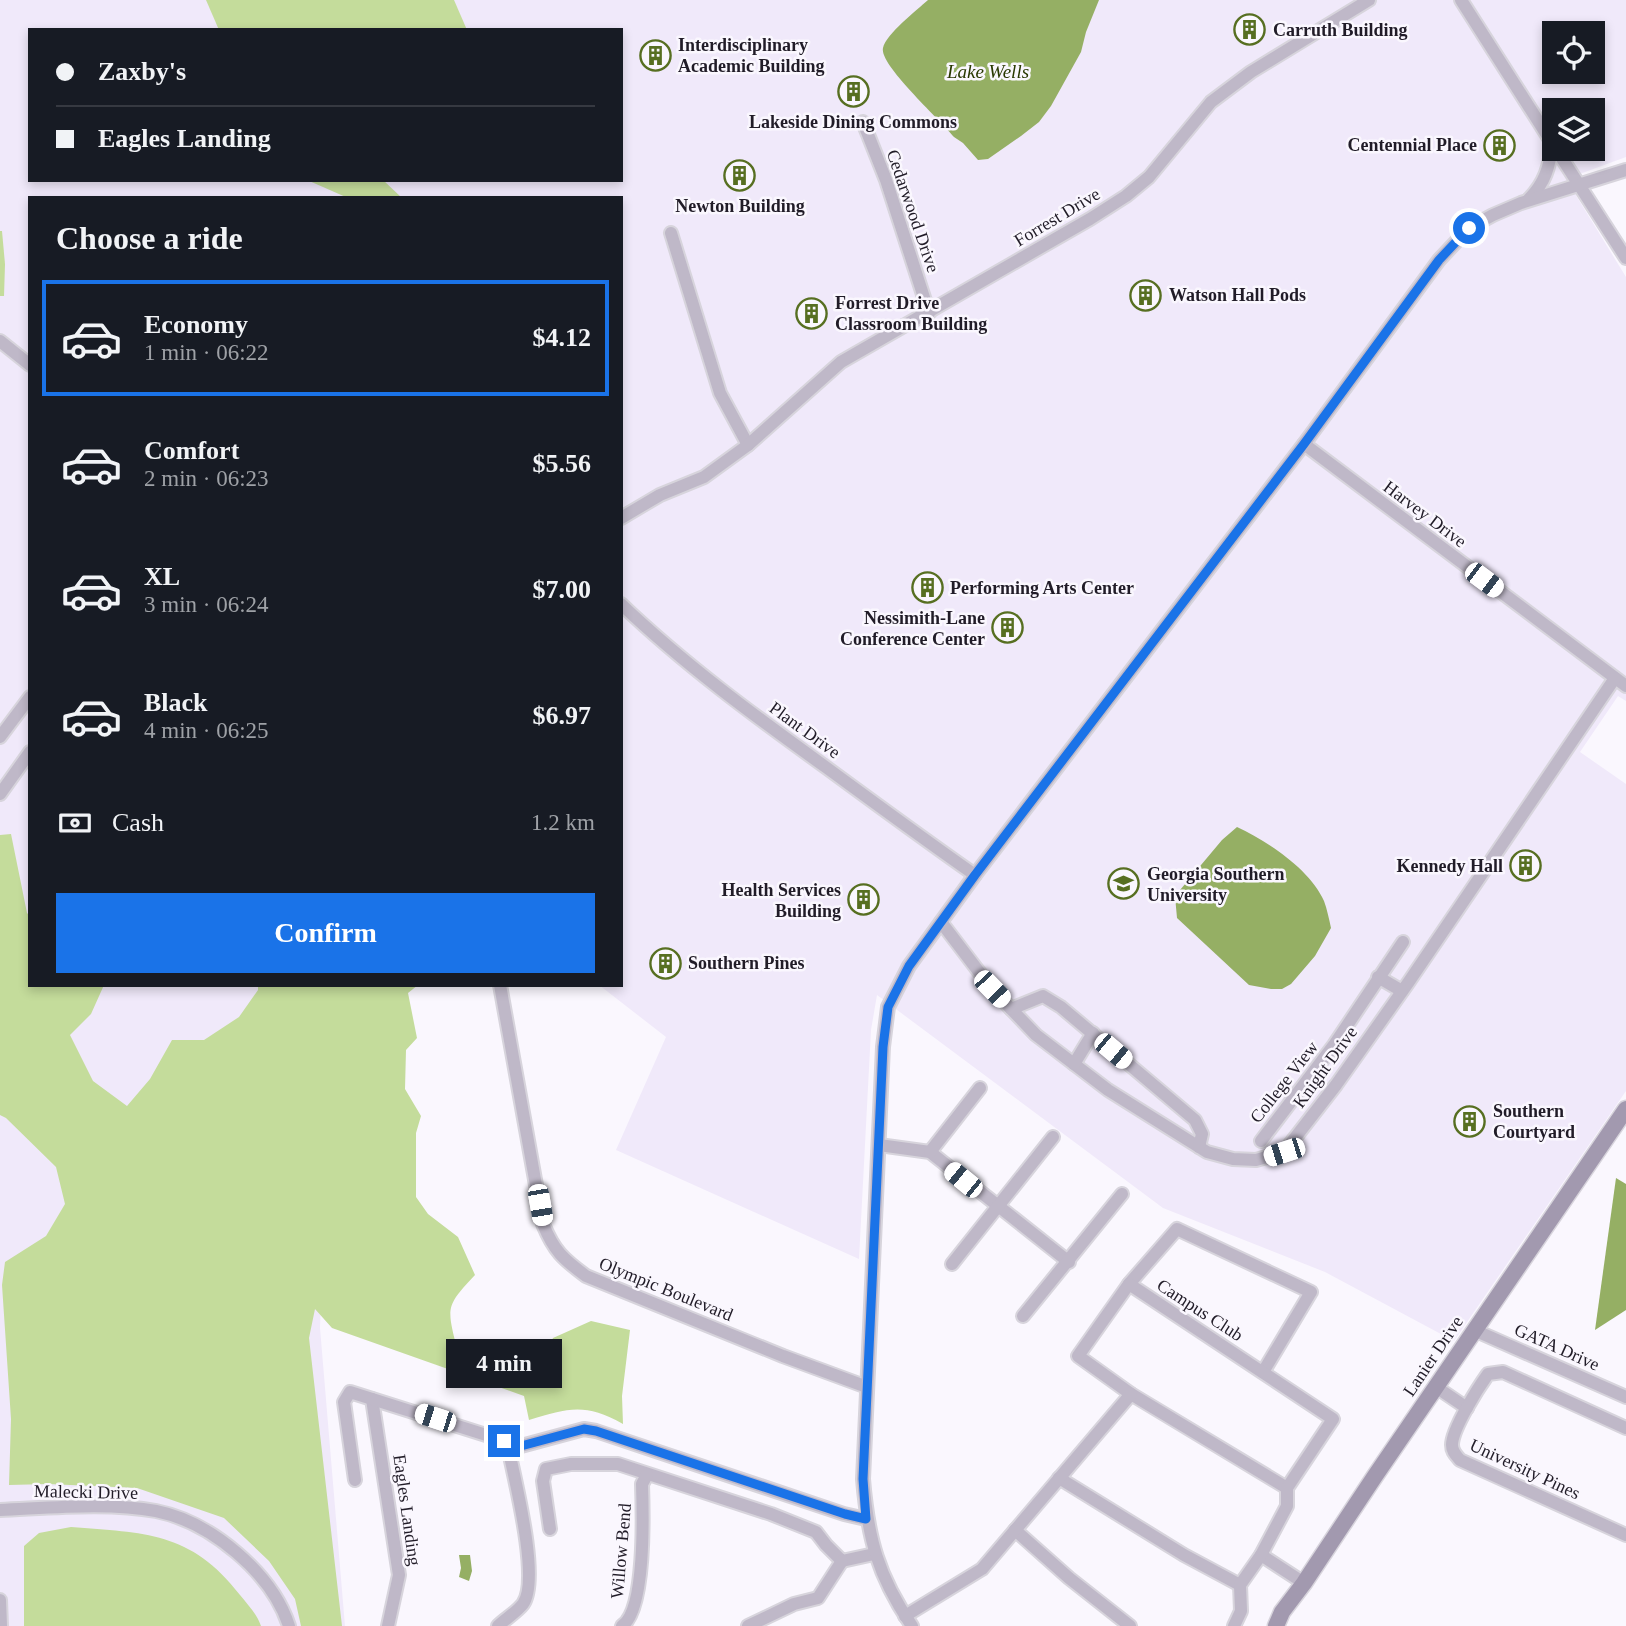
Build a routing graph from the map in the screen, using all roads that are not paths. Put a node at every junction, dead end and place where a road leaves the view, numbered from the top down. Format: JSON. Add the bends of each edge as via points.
{"nodes":[{"id":1,"x":1369,"y":0,"type":"edge"},
{"id":2,"x":1461,"y":0,"type":"edge"},
{"id":3,"x":863,"y":122,"type":"dead end"},
{"id":4,"x":1542,"y":127,"type":"edge"},
{"id":5,"x":1551,"y":161,"type":"edge"},
{"id":6,"x":1564,"y":161,"type":"edge"},
{"id":7,"x":1626,"y":170,"type":"edge"},
{"id":8,"x":1580,"y":186,"type":"junction"},
{"id":9,"x":1526,"y":202,"type":"junction"},
{"id":10,"x":671,"y":233,"type":"dead end"},
{"id":11,"x":1626,"y":258,"type":"edge"},
{"id":12,"x":929,"y":313,"type":"junction"},
{"id":13,"x":0,"y":341,"type":"edge"},
{"id":14,"x":28,"y":363,"type":"edge"},
{"id":15,"x":1304,"y":444,"type":"junction"},
{"id":16,"x":748,"y":446,"type":"junction"},
{"id":17,"x":623,"y":517,"type":"edge"},
{"id":18,"x":623,"y":606,"type":"edge"},
{"id":19,"x":1615,"y":678,"type":"junction"},
{"id":20,"x":1626,"y":686,"type":"edge"},
{"id":21,"x":28,"y":700,"type":"edge"},
{"id":22,"x":0,"y":737,"type":"edge"},
{"id":23,"x":28,"y":755,"type":"edge"},
{"id":24,"x":0,"y":794,"type":"edge"},
{"id":25,"x":975,"y":875,"type":"junction"},
{"id":26,"x":941,"y":922,"type":"junction"},
{"id":27,"x":1402,"y":942,"type":"dead end"},
{"id":28,"x":1378,"y":977,"type":"junction"},
{"id":29,"x":500,"y":987,"type":"edge"},
{"id":30,"x":1402,"y":991,"type":"junction"},
{"id":31,"x":1011,"y":1009,"type":"junction"},
{"id":32,"x":1093,"y":1034,"type":"junction"},
{"id":33,"x":1334,"y":1045,"type":"junction"},
{"id":34,"x":1355,"y":1058,"type":"junction"},
{"id":35,"x":1074,"y":1064,"type":"junction"},
{"id":36,"x":980,"y":1088,"type":"dead end"},
{"id":37,"x":1626,"y":1109,"type":"edge"},
{"id":38,"x":1054,"y":1137,"type":"dead end"},
{"id":39,"x":1261,"y":1141,"type":"dead end"},
{"id":40,"x":878,"y":1145,"type":"junction"},
{"id":41,"x":1199,"y":1147,"type":"junction"},
{"id":42,"x":930,"y":1152,"type":"junction"},
{"id":43,"x":1122,"y":1194,"type":"dead end"},
{"id":44,"x":997,"y":1207,"type":"junction"},
{"id":45,"x":1069,"y":1262,"type":"junction"},
{"id":46,"x":952,"y":1264,"type":"dead end"},
{"id":47,"x":1129,"y":1284,"type":"junction"},
{"id":48,"x":1023,"y":1316,"type":"dead end"},
{"id":49,"x":1474,"y":1330,"type":"junction"},
{"id":50,"x":1263,"y":1372,"type":"junction"},
{"id":51,"x":867,"y":1387,"type":"junction"},
{"id":52,"x":1436,"y":1387,"type":"junction"},
{"id":53,"x":1131,"y":1394,"type":"junction"},
{"id":54,"x":1626,"y":1397,"type":"edge"},
{"id":55,"x":372,"y":1399,"type":"junction"},
{"id":56,"x":1467,"y":1408,"type":"junction"},
{"id":57,"x":1626,"y":1428,"type":"edge"},
{"id":58,"x":507,"y":1442,"type":"junction"},
{"id":59,"x":647,"y":1475,"type":"junction"},
{"id":60,"x":1059,"y":1478,"type":"junction"},
{"id":61,"x":355,"y":1480,"type":"dead end"},
{"id":62,"x":1287,"y":1488,"type":"junction"},
{"id":63,"x":0,"y":1510,"type":"edge"},
{"id":64,"x":866,"y":1519,"type":"junction"},
{"id":65,"x":550,"y":1530,"type":"dead end"},
{"id":66,"x":1015,"y":1530,"type":"junction"},
{"id":67,"x":1626,"y":1535,"type":"edge"},
{"id":68,"x":874,"y":1554,"type":"junction"},
{"id":69,"x":1261,"y":1555,"type":"junction"},
{"id":70,"x":842,"y":1560,"type":"junction"},
{"id":71,"x":1304,"y":1583,"type":"junction"},
{"id":72,"x":1240,"y":1585,"type":"junction"},
{"id":73,"x":0,"y":1600,"type":"edge"},
{"id":74,"x":909,"y":1621,"type":"edge"},
{"id":75,"x":1,"y":1626,"type":"edge"},
{"id":76,"x":289,"y":1626,"type":"edge"},
{"id":77,"x":388,"y":1626,"type":"edge"},
{"id":78,"x":498,"y":1626,"type":"edge"},
{"id":79,"x":622,"y":1626,"type":"edge"},
{"id":80,"x":748,"y":1626,"type":"edge"},
{"id":81,"x":1130,"y":1626,"type":"edge"},
{"id":82,"x":1234,"y":1626,"type":"edge"},
{"id":83,"x":1276,"y":1626,"type":"edge"}],
"edges":[{"from":1,"to":12,"type":"street","name":"Forrest Drive","via":[[1251,72],[1211,102],[1149,177],[1125,196]]},
{"from":2,"to":4,"type":"street"},
{"from":3,"to":12,"type":"street","name":"Cedarwood Drive"},
{"from":5,"to":9,"type":"street","via":[[1544,181]]},
{"from":6,"to":8,"type":"street"},
{"from":7,"to":8,"type":"street"},
{"from":8,"to":9,"type":"street"},
{"from":8,"to":11,"type":"street"},
{"from":9,"to":15,"type":"street","via":[[1469,228],[1444,254]]},
{"from":10,"to":16,"type":"street","via":[[720,393]]},
{"from":12,"to":16,"type":"street","name":"Forrest Drive","via":[[841,362]]},
{"from":13,"to":14,"type":"street"},
{"from":15,"to":19,"type":"street","name":"Harvey Drive"},
{"from":15,"to":25,"type":"street"},
{"from":16,"to":17,"type":"street","name":"Forrest Drive","via":[[704,477]]},
{"from":18,"to":25,"type":"street","name":"Plant Drive","via":[[703,676]]},
{"from":19,"to":20,"type":"street","name":"Harvey Drive"},
{"from":19,"to":30,"type":"street","name":"Knight Drive"},
{"from":21,"to":22,"type":"street"},
{"from":23,"to":24,"type":"street"},
{"from":25,"to":26,"type":"street"},
{"from":26,"to":31,"type":"street","name":"Knight Drive"},
{"from":26,"to":40,"type":"street","via":[[909,966],[888,1007]]},
{"from":27,"to":28,"type":"street","name":"College View"},
{"from":28,"to":30,"type":"street"},
{"from":28,"to":33,"type":"street","name":"College View"},
{"from":29,"to":51,"type":"street","name":"Olympic Boulevard","via":[[543,1224],[562,1259],[586,1276]]},
{"from":30,"to":34,"type":"street","name":"Knight Drive"},
{"from":31,"to":32,"type":"street","via":[[1043,996]]},
{"from":31,"to":35,"type":"street","name":"Knight Drive"},
{"from":32,"to":35,"type":"street"},
{"from":32,"to":41,"type":"street","via":[[1195,1120],[1202,1134]]},
{"from":33,"to":34,"type":"street","name":"College View"},
{"from":33,"to":39,"type":"street","name":"College View"},
{"from":34,"to":41,"type":"street","name":"Knight Drive","via":[[1284,1152],[1256,1160],[1233,1159]]},
{"from":35,"to":41,"type":"street","name":"Knight Drive"},
{"from":36,"to":42,"type":"street"},
{"from":37,"to":49,"type":"street","name":"Lanier Drive"},
{"from":38,"to":44,"type":"street"},
{"from":40,"to":42,"type":"street"},
{"from":40,"to":51,"type":"street"},
{"from":42,"to":44,"type":"street"},
{"from":43,"to":45,"type":"street"},
{"from":44,"to":45,"type":"street"},
{"from":44,"to":46,"type":"street"},
{"from":45,"to":48,"type":"street"},
{"from":47,"to":50,"type":"street","name":"Campus Club"},
{"from":47,"to":50,"type":"street","via":[[1177,1229],[1311,1292]]},
{"from":47,"to":53,"type":"street","name":"Campus Club","via":[[1078,1356]]},
{"from":49,"to":52,"type":"street","name":"Lanier Drive"},
{"from":49,"to":54,"type":"street","name":"GATA Drive"},
{"from":50,"to":62,"type":"street","name":"Campus Club","via":[[1333,1419]]},
{"from":51,"to":64,"type":"street"},
{"from":52,"to":56,"type":"street"},
{"from":52,"to":71,"type":"street","name":"Lanier Drive"},
{"from":53,"to":60,"type":"street"},
{"from":53,"to":62,"type":"street"},
{"from":55,"to":58,"type":"street"},
{"from":55,"to":61,"type":"street","via":[[350,1392],[344,1402]]},
{"from":55,"to":77,"type":"street","name":"Eagles Landing","via":[[399,1575]]},
{"from":56,"to":57,"type":"street","name":"University Pines","via":[[1488,1374],[1503,1372]]},
{"from":56,"to":67,"type":"street","name":"University Pines","via":[[1452,1442],[1460,1460]]},
{"from":58,"to":64,"type":"street","via":[[521,1446],[584,1429],[596,1431]]},
{"from":58,"to":78,"type":"street","via":[[528,1548],[528,1586],[524,1603]]},
{"from":59,"to":65,"type":"street","via":[[618,1464],[546,1469],[543,1481]]},
{"from":59,"to":70,"type":"street","via":[[816,1532]]},
{"from":59,"to":79,"type":"street","name":"Willow Bend","via":[[642,1484],[639,1590],[628,1622]]},
{"from":60,"to":66,"type":"street"},
{"from":60,"to":72,"type":"street"},
{"from":62,"to":69,"type":"street","name":"Campus Club","via":[[1287,1506]]},
{"from":63,"to":76,"type":"street","name":"Malecki Drive","via":[[157,1511],[207,1530],[248,1561],[284,1610]]},
{"from":64,"to":68,"type":"street"},
{"from":66,"to":74,"type":"street","via":[[982,1569]]},
{"from":66,"to":81,"type":"street"},
{"from":68,"to":70,"type":"street"},
{"from":68,"to":74,"type":"street"},
{"from":69,"to":71,"type":"street"},
{"from":69,"to":72,"type":"street","name":"Campus Club"},
{"from":70,"to":80,"type":"street","via":[[818,1598]]},
{"from":71,"to":83,"type":"street","name":"Lanier Drive"},
{"from":72,"to":82,"type":"street","via":[[1241,1612]]},
{"from":73,"to":75,"type":"street"}]}
